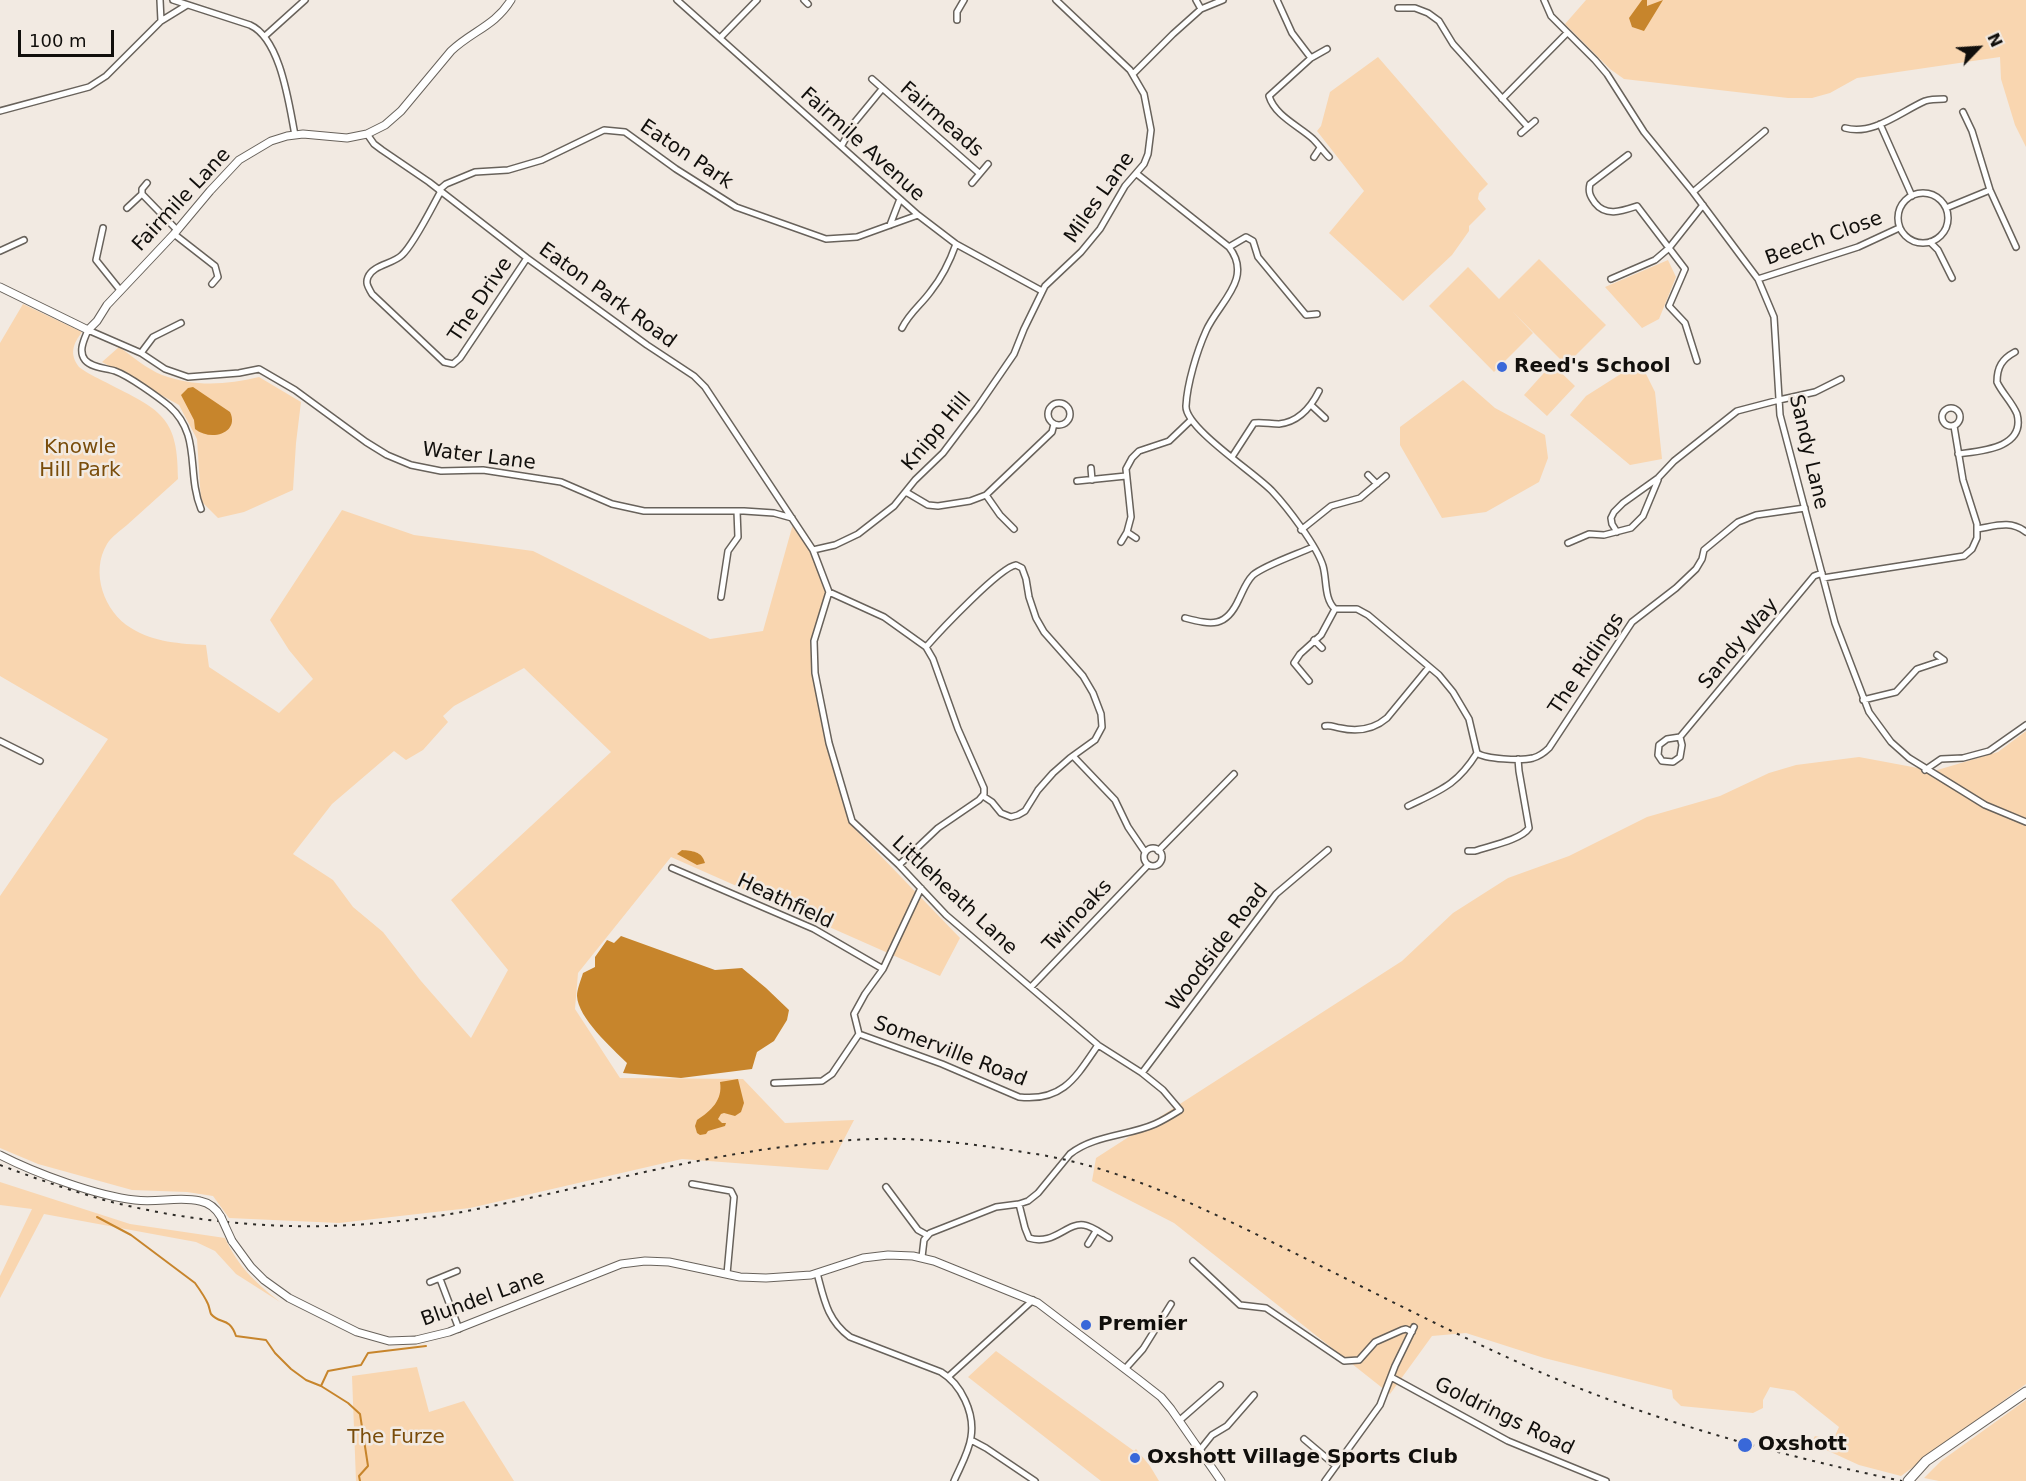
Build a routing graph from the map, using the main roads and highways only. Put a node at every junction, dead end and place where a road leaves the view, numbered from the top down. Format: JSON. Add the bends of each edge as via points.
{"nodes":[{"id":1,"x":2026,"y":1392,"type":"edge"},
{"id":2,"x":1908,"y":1481,"type":"edge"}],
"edges":[{"from":1,"to":2,"type":"main road","via":[[1924,1463]]}]}
